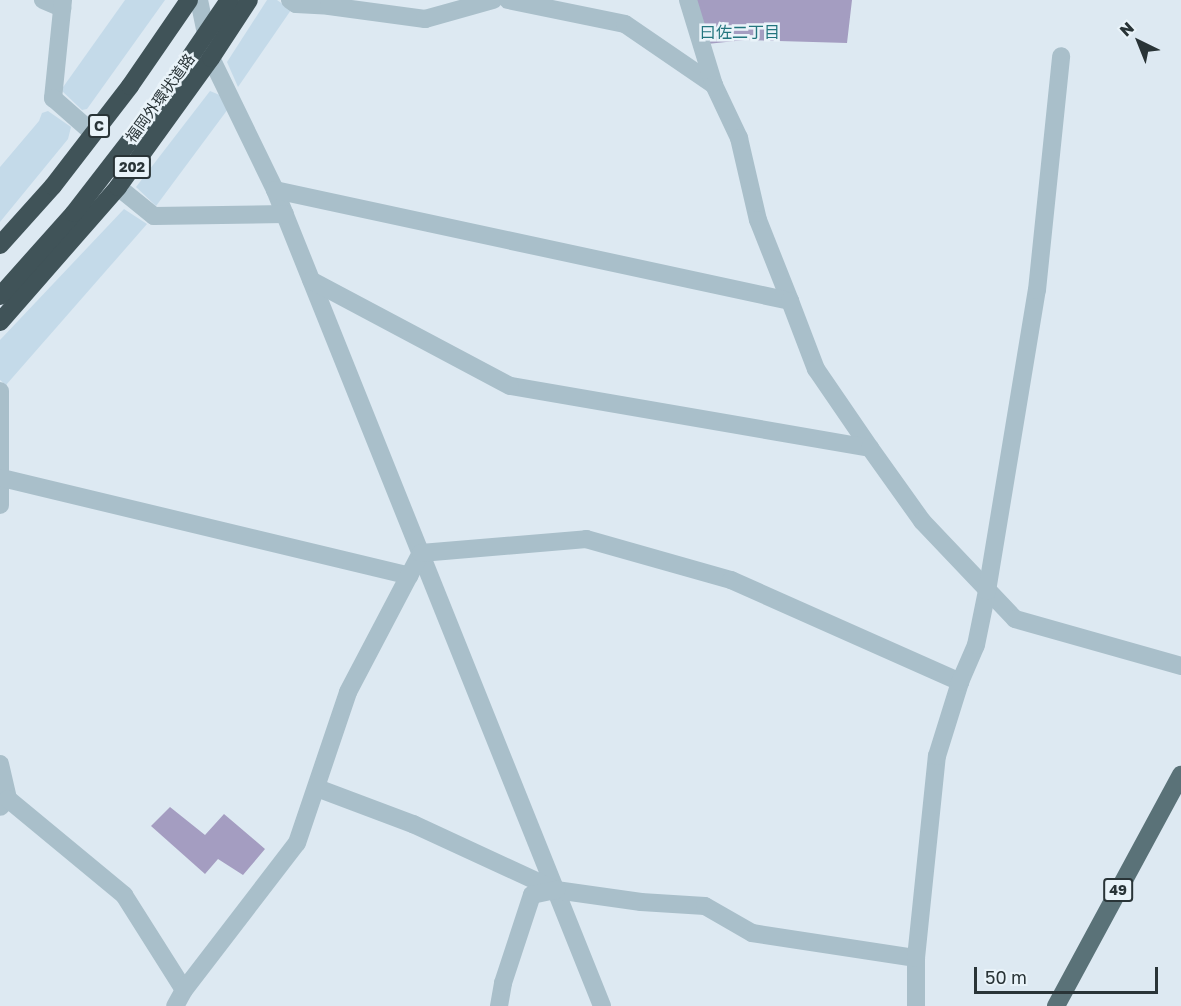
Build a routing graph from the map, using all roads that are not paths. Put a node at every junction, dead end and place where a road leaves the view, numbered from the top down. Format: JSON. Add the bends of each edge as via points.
{"nodes":[{"id":1,"x":43,"y":0,"type":"edge"},
{"id":2,"x":180,"y":0,"type":"edge"},
{"id":3,"x":189,"y":0,"type":"edge"},
{"id":4,"x":200,"y":0,"type":"edge"},
{"id":5,"x":229,"y":0,"type":"edge"},
{"id":6,"x":249,"y":0,"type":"edge"},
{"id":7,"x":290,"y":0,"type":"edge"},
{"id":8,"x":493,"y":0,"type":"edge"},
{"id":9,"x":508,"y":0,"type":"edge"},
{"id":10,"x":688,"y":0,"type":"edge"},
{"id":11,"x":63,"y":4,"type":"edge"},
{"id":12,"x":381,"y":7,"type":"edge"},
{"id":13,"x":1061,"y":56,"type":"dead end"},
{"id":14,"x":211,"y":58,"type":"junction"},
{"id":15,"x":714,"y":85,"type":"junction"},
{"id":16,"x":93,"y":133,"type":"junction"},
{"id":17,"x":118,"y":187,"type":"junction"},
{"id":18,"x":275,"y":190,"type":"junction"},
{"id":19,"x":285,"y":214,"type":"junction"},
{"id":20,"x":0,"y":243,"type":"edge"},
{"id":21,"x":311,"y":279,"type":"junction"},
{"id":22,"x":0,"y":296,"type":"edge"},
{"id":23,"x":790,"y":301,"type":"junction"},
{"id":24,"x":0,"y":322,"type":"edge"},
{"id":25,"x":0,"y":391,"type":"edge"},
{"id":26,"x":870,"y":448,"type":"junction"},
{"id":27,"x":2,"y":478,"type":"junction"},
{"id":28,"x":0,"y":505,"type":"edge"},
{"id":29,"x":421,"y":553,"type":"junction"},
{"id":30,"x":409,"y":576,"type":"junction"},
{"id":31,"x":987,"y":591,"type":"junction"},
{"id":32,"x":1181,"y":666,"type":"edge"},
{"id":33,"x":960,"y":682,"type":"junction"},
{"id":34,"x":0,"y":764,"type":"edge"},
{"id":35,"x":1181,"y":775,"type":"edge"},
{"id":36,"x":317,"y":788,"type":"junction"},
{"id":37,"x":4,"y":803,"type":"edge"},
{"id":38,"x":556,"y":890,"type":"junction"},
{"id":39,"x":916,"y":958,"type":"junction"},
{"id":40,"x":184,"y":990,"type":"junction"},
{"id":41,"x":175,"y":1006,"type":"edge"},
{"id":42,"x":499,"y":1006,"type":"edge"},
{"id":43,"x":602,"y":1006,"type":"edge"},
{"id":44,"x":915,"y":1006,"type":"edge"},
{"id":45,"x":1056,"y":1006,"type":"edge"}],
"edges":[{"from":1,"to":11,"type":"street"},
{"from":2,"to":16,"type":"highway"},
{"from":3,"to":20,"type":"highway","number":"C","via":[[130,86],[53,186]]},
{"from":4,"to":14,"type":"street"},
{"from":5,"to":22,"type":"highway","number":"C","bridge":true,"via":[[149,116],[74,213]]},
{"from":6,"to":14,"type":"highway","name":"福岡外環状道路","number":"202"},
{"from":7,"to":12,"type":"street","via":[[296,4]]},
{"from":8,"to":12,"type":"street","via":[[425,19]]},
{"from":9,"to":15,"type":"street","via":[[625,24]]},
{"from":10,"to":15,"type":"street"},
{"from":11,"to":16,"type":"street","via":[[53,98]]},
{"from":13,"to":31,"type":"street","via":[[1037,290]]},
{"from":14,"to":17,"type":"highway","name":"福岡外環状道路","number":"202"},
{"from":14,"to":18,"type":"street"},
{"from":15,"to":23,"type":"street","via":[[738,138],[758,220]]},
{"from":16,"to":20,"type":"highway"},
{"from":17,"to":19,"type":"street","via":[[154,216]]},
{"from":17,"to":24,"type":"highway","name":"福岡外環状道路","number":"202"},
{"from":18,"to":19,"type":"street"},
{"from":18,"to":23,"type":"street"},
{"from":19,"to":21,"type":"street"},
{"from":21,"to":26,"type":"street","via":[[510,386]]},
{"from":21,"to":29,"type":"street"},
{"from":23,"to":26,"type":"street","via":[[816,369]]},
{"from":25,"to":27,"type":"street"},
{"from":26,"to":31,"type":"street","via":[[922,521]]},
{"from":27,"to":28,"type":"street"},
{"from":27,"to":30,"type":"street"},
{"from":29,"to":30,"type":"street"},
{"from":29,"to":33,"type":"street","via":[[586,539],[731,580]]},
{"from":29,"to":38,"type":"street"},
{"from":30,"to":36,"type":"street","via":[[348,692]]},
{"from":31,"to":32,"type":"street","via":[[1015,619]]},
{"from":31,"to":33,"type":"street","via":[[976,645]]},
{"from":33,"to":39,"type":"street","via":[[937,756]]},
{"from":34,"to":37,"type":"street"},
{"from":35,"to":45,"type":"main road","number":"49"},
{"from":36,"to":38,"type":"street","via":[[413,824]]},
{"from":36,"to":40,"type":"street","via":[[297,843]]},
{"from":37,"to":40,"type":"street","via":[[124,895]]},
{"from":38,"to":39,"type":"street","via":[[705,906],[752,933]]},
{"from":38,"to":42,"type":"street","via":[[532,895]]},
{"from":38,"to":43,"type":"street"},
{"from":39,"to":44,"type":"street"},
{"from":40,"to":41,"type":"street"}]}
